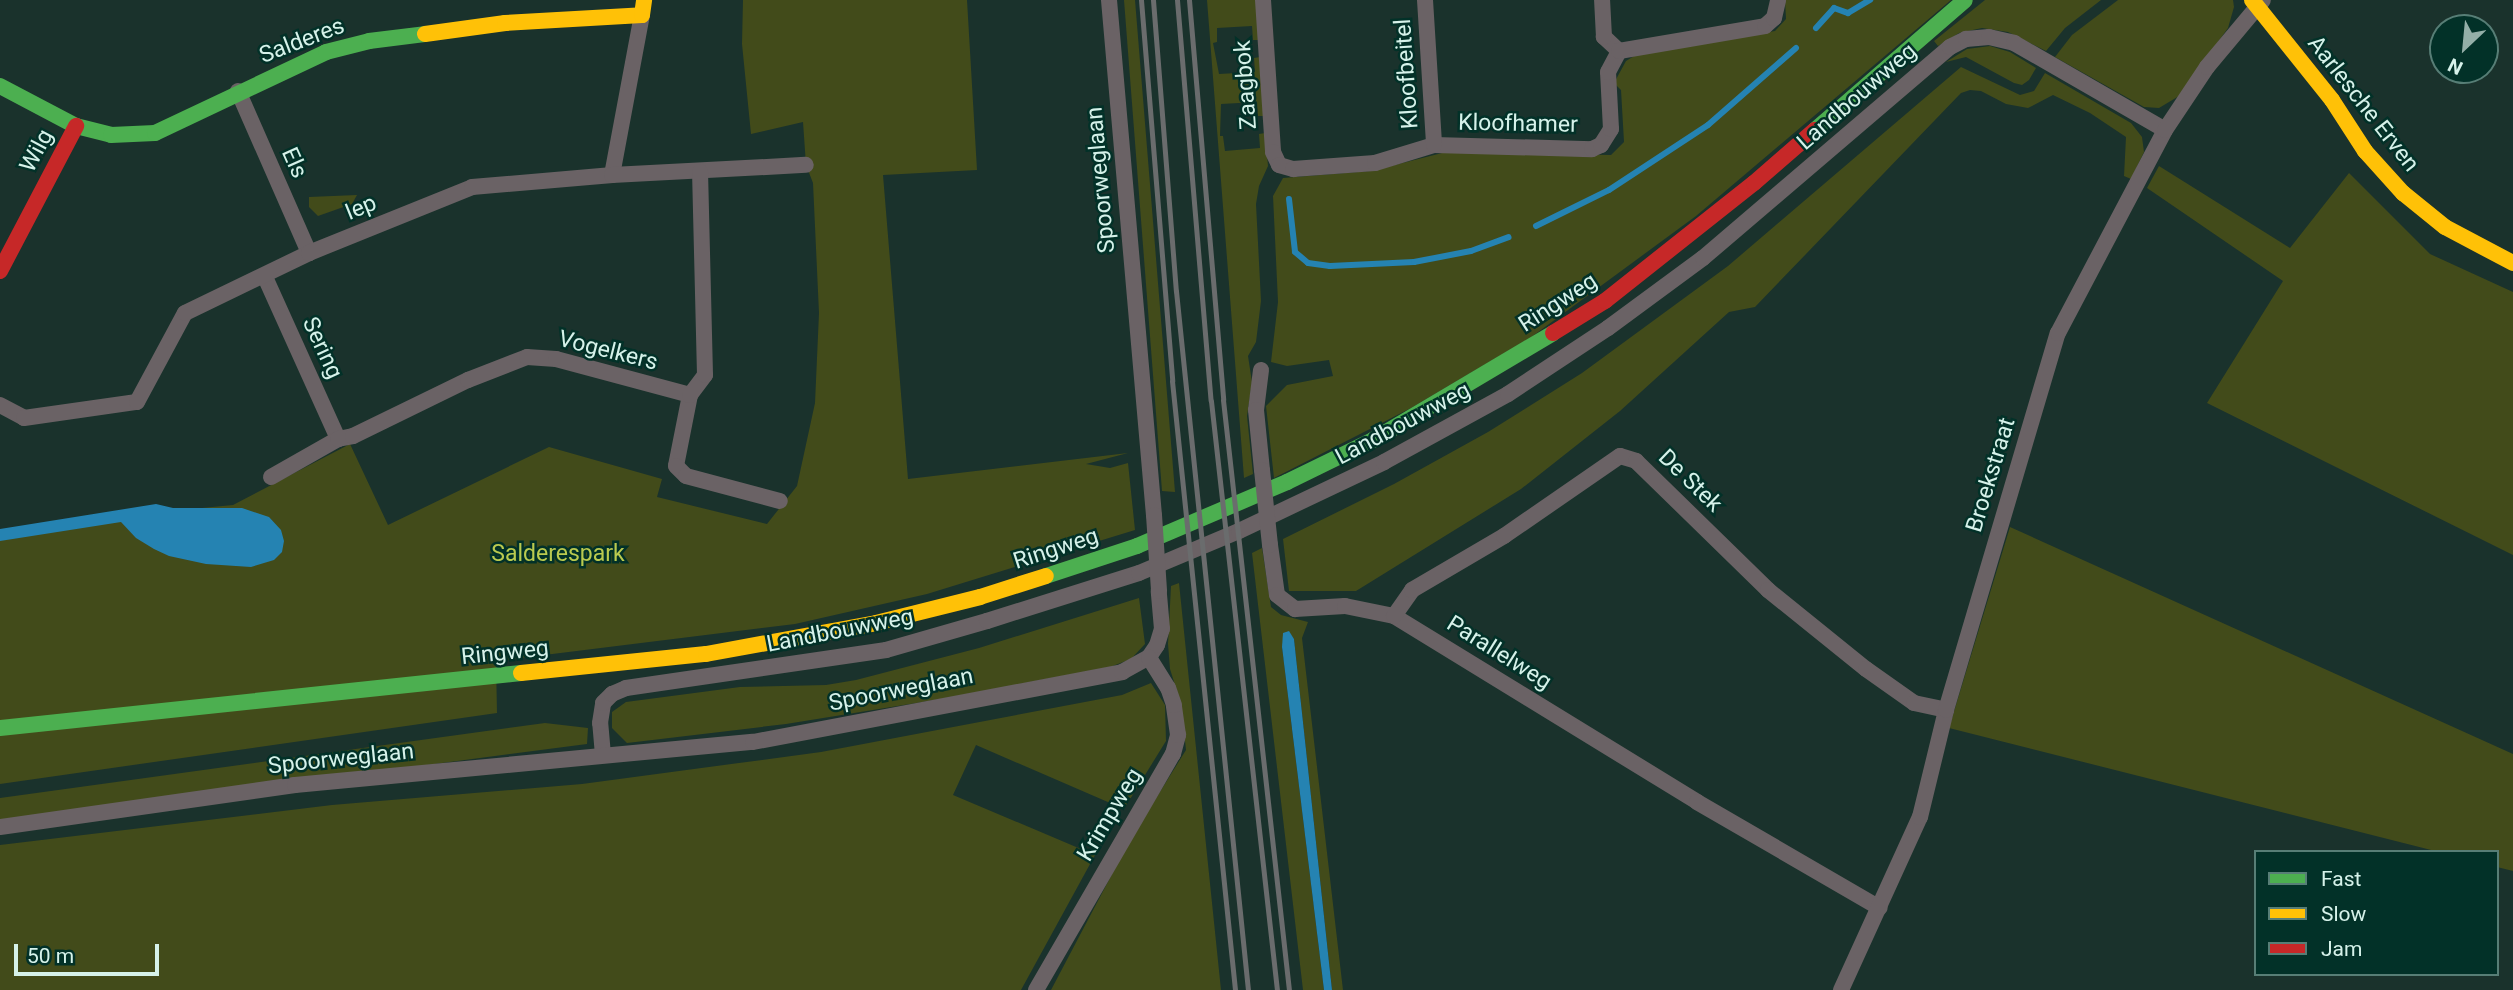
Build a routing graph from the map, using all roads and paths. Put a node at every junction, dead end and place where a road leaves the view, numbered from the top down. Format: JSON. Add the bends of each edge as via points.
{"nodes":[{"id":1,"x":1109,"y":0,"type":"edge"},
{"id":2,"x":1263,"y":0,"type":"edge"},
{"id":3,"x":1425,"y":0,"type":"edge"},
{"id":4,"x":1602,"y":0,"type":"edge"},
{"id":5,"x":1778,"y":0,"type":"edge"},
{"id":6,"x":1965,"y":0,"type":"edge"},
{"id":7,"x":2257,"y":2,"type":"edge"},
{"id":8,"x":643,"y":7,"type":"edge"},
{"id":9,"x":1619,"y":51,"type":"junction"},
{"id":10,"x":0,"y":86,"type":"edge"},
{"id":11,"x":237,"y":91,"type":"junction"},
{"id":12,"x":76,"y":126,"type":"junction"},
{"id":13,"x":2165,"y":130,"type":"junction"},
{"id":14,"x":1434,"y":145,"type":"junction"},
{"id":15,"x":806,"y":165,"type":"dead end"},
{"id":16,"x":1279,"y":165,"type":"joint"},
{"id":17,"x":700,"y":172,"type":"junction"},
{"id":18,"x":612,"y":175,"type":"junction"},
{"id":19,"x":309,"y":253,"type":"junction"},
{"id":20,"x":2513,"y":263,"type":"edge"},
{"id":21,"x":0,"y":271,"type":"edge"},
{"id":22,"x":264,"y":277,"type":"junction"},
{"id":23,"x":1261,"y":370,"type":"dead end"},
{"id":24,"x":690,"y":395,"type":"junction"},
{"id":25,"x":0,"y":405,"type":"edge"},
{"id":26,"x":338,"y":439,"type":"junction"},
{"id":27,"x":271,"y":477,"type":"dead end"},
{"id":28,"x":780,"y":501,"type":"dead end"},
{"id":29,"x":1394,"y":616,"type":"junction"},
{"id":30,"x":1149,"y":656,"type":"junction"},
{"id":31,"x":1946,"y":710,"type":"junction"},
{"id":32,"x":0,"y":727,"type":"edge"},
{"id":33,"x":603,"y":755,"type":"junction"},
{"id":34,"x":0,"y":827,"type":"edge"},
{"id":35,"x":1880,"y":908,"type":"junction"},
{"id":36,"x":1036,"y":990,"type":"edge"},
{"id":37,"x":1841,"y":990,"type":"edge"}],
"edges":[{"from":1,"to":30,"type":"street","name":"Spoorweglaan","bridge":true,"via":[[1162,629]]},
{"from":2,"to":16,"type":"street","name":"Zaagbok","via":[[1273,152]]},
{"from":3,"to":14,"type":"street","name":"Kloofbeitel"},
{"from":4,"to":9,"type":"street","via":[[1604,37]]},
{"from":5,"to":9,"type":"street","via":[[1774,18],[1765,26]]},
{"from":6,"to":32,"type":"main road","name":"Ringweg","via":[[1754,183],[1605,301],[1373,440],[1138,546],[980,597],[889,620],[706,654]]},
{"from":7,"to":13,"type":"street","name":"Broekstraat"},
{"from":7,"to":20,"type":"main road","name":"Aarlesche Erven","via":[[2365,151],[2403,193],[2445,227]]},
{"from":8,"to":11,"type":"main road","name":"Salderes","via":[[369,41],[326,52]]},
{"from":8,"to":18,"type":"street","name":"Salderes"},
{"from":9,"to":14,"type":"street","name":"Kloofhamer","via":[[1608,72],[1611,129],[1601,145],[1592,149]]},
{"from":10,"to":12,"type":"main road","name":"Salderes"},
{"from":11,"to":12,"type":"main road","name":"Salderes","via":[[155,133],[111,135]]},
{"from":11,"to":19,"type":"street","name":"Els"},
{"from":12,"to":21,"type":"main road","name":"Wilg"},
{"from":13,"to":31,"type":"street","name":"Broekstraat","via":[[2058,333]]},
{"from":13,"to":33,"type":"street","name":"Landbouwweg","via":[[2014,43],[1966,38],[1940,55],[1703,258],[1608,328],[1507,394],[1384,462],[1139,573],[987,621],[886,650],[626,688],[603,703]]},
{"from":14,"to":16,"type":"street","name":"Kloofhamer","via":[[1375,163],[1293,169]]},
{"from":15,"to":17,"type":"street","name":"Iep"},
{"from":17,"to":18,"type":"street","name":"Iep"},
{"from":17,"to":24,"type":"street","via":[[705,375]]},
{"from":18,"to":19,"type":"street","name":"Iep","via":[[472,187]]},
{"from":19,"to":22,"type":"street","name":"Iep"},
{"from":22,"to":25,"type":"street","name":"Iep","via":[[185,313],[137,402],[24,418]]},
{"from":22,"to":26,"type":"street","name":"Sering"},
{"from":23,"to":29,"type":"street","name":"Parallelweg","bridge":true,"via":[[1256,410],[1277,595],[1295,609],[1345,606]]},
{"from":24,"to":26,"type":"street","name":"Vogelkers","via":[[556,359],[527,357]]},
{"from":24,"to":28,"type":"street","via":[[676,466],[687,476]]},
{"from":26,"to":27,"type":"street","name":"Vogelkers"},
{"from":29,"to":31,"type":"street","name":"De Stek","via":[[1412,590],[1504,536],[1620,456],[1636,461],[1768,590],[1866,668],[1914,703]]},
{"from":29,"to":35,"type":"street","name":"Parallelweg"},
{"from":30,"to":33,"type":"street","name":"Spoorweglaan","via":[[1122,672],[767,739]]},
{"from":30,"to":36,"type":"street","name":"Krimpweg","via":[[1174,705],[1178,735],[1173,754]]},
{"from":31,"to":35,"type":"street","name":"Broekstraat","via":[[1920,817]]},
{"from":33,"to":34,"type":"street","name":"Spoorweglaan","via":[[295,785]]},
{"from":35,"to":37,"type":"street","name":"Broekstraat"}]}
